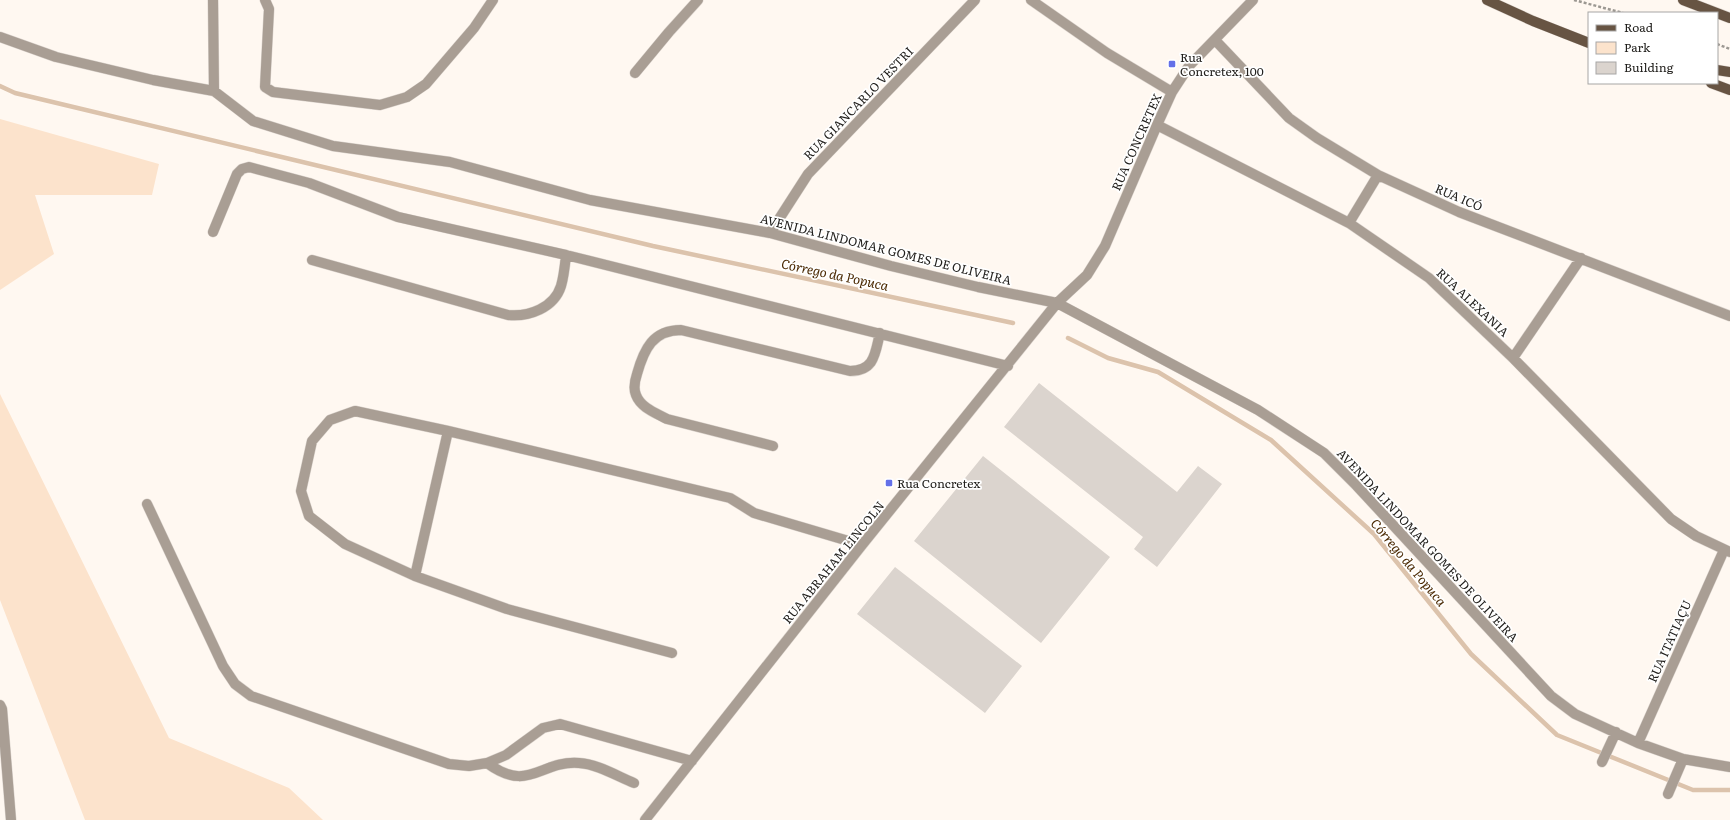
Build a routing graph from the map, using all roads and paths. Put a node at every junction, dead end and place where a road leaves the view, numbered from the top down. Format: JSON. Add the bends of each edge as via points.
{"nodes":[{"id":1,"x":213,"y":0,"type":"edge"},
{"id":2,"x":265,"y":0,"type":"edge"},
{"id":3,"x":493,"y":0,"type":"edge"},
{"id":4,"x":698,"y":0,"type":"edge"},
{"id":5,"x":976,"y":0,"type":"edge"},
{"id":6,"x":1031,"y":0,"type":"edge"},
{"id":7,"x":1252,"y":0,"type":"edge"},
{"id":8,"x":1487,"y":0,"type":"edge"},
{"id":9,"x":1574,"y":0,"type":"edge"},
{"id":10,"x":1683,"y":0,"type":"edge"},
{"id":11,"x":1701,"y":3,"type":"edge"},
{"id":12,"x":1619,"y":12,"type":"edge"},
{"id":13,"x":1730,"y":18,"type":"edge"},
{"id":14,"x":0,"y":37,"type":"edge"},
{"id":15,"x":1215,"y":40,"type":"junction"},
{"id":16,"x":1588,"y":43,"type":"edge"},
{"id":17,"x":1718,"y":44,"type":"edge"},
{"id":18,"x":1730,"y":49,"type":"edge"},
{"id":19,"x":1718,"y":70,"type":"edge"},
{"id":20,"x":1730,"y":72,"type":"edge"},
{"id":21,"x":636,"y":73,"type":"dead end"},
{"id":22,"x":1714,"y":84,"type":"edge"},
{"id":23,"x":1730,"y":90,"type":"edge"},
{"id":24,"x":214,"y":91,"type":"junction"},
{"id":25,"x":1172,"y":92,"type":"junction"},
{"id":26,"x":1157,"y":125,"type":"junction"},
{"id":27,"x":1378,"y":175,"type":"junction"},
{"id":28,"x":1348,"y":223,"type":"junction"},
{"id":29,"x":212,"y":232,"type":"dead end"},
{"id":30,"x":770,"y":233,"type":"junction"},
{"id":31,"x":566,"y":255,"type":"junction"},
{"id":32,"x":1581,"y":258,"type":"junction"},
{"id":33,"x":312,"y":260,"type":"dead end"},
{"id":34,"x":1058,"y":303,"type":"junction"},
{"id":35,"x":1730,"y":316,"type":"edge"},
{"id":36,"x":880,"y":333,"type":"junction"},
{"id":37,"x":1513,"y":358,"type":"junction"},
{"id":38,"x":1008,"y":366,"type":"junction"},
{"id":39,"x":448,"y":431,"type":"junction"},
{"id":40,"x":772,"y":446,"type":"dead end"},
{"id":41,"x":147,"y":504,"type":"dead end"},
{"id":42,"x":862,"y":545,"type":"junction"},
{"id":43,"x":1727,"y":551,"type":"edge"},
{"id":44,"x":415,"y":576,"type":"junction"},
{"id":45,"x":672,"y":653,"type":"dead end"},
{"id":46,"x":0,"y":706,"type":"edge"},
{"id":47,"x":1616,"y":732,"type":"junction"},
{"id":48,"x":1638,"y":743,"type":"junction"},
{"id":49,"x":1683,"y":759,"type":"junction"},
{"id":50,"x":692,"y":761,"type":"junction"},
{"id":51,"x":1602,"y":762,"type":"dead end"},
{"id":52,"x":487,"y":763,"type":"junction"},
{"id":53,"x":1730,"y":767,"type":"edge"},
{"id":54,"x":634,"y":783,"type":"dead end"},
{"id":55,"x":1668,"y":794,"type":"dead end"},
{"id":56,"x":10,"y":820,"type":"edge"},
{"id":57,"x":645,"y":820,"type":"edge"}],
"edges":[{"from":1,"to":24,"type":"street"},
{"from":2,"to":3,"type":"street","via":[[269,9],[265,87],[273,92],[380,105],[407,98],[426,84],[474,28]]},
{"from":4,"to":21,"type":"street"},
{"from":5,"to":30,"type":"street","name":"RUA GIANCARLO VESTRI","via":[[808,174]]},
{"from":6,"to":25,"type":"street","via":[[1107,53]]},
{"from":7,"to":15,"type":"street","name":"RUA CONCRETEX"},
{"from":8,"to":16,"type":"main road"},
{"from":9,"to":12,"type":"path"},
{"from":10,"to":11,"type":"main road"},
{"from":11,"to":13,"type":"main road"},
{"from":14,"to":24,"type":"street","name":"AVENIDA LINDOMAR GOMES DE OLIVEIRA","via":[[56,57],[153,80]]},
{"from":15,"to":25,"type":"street","name":"RUA CONCRETEX","via":[[1188,66]]},
{"from":15,"to":27,"type":"street","name":"RUA ICÓ","via":[[1289,118]]},
{"from":17,"to":18,"type":"path"},
{"from":19,"to":20,"type":"main road"},
{"from":22,"to":23,"type":"main road"},
{"from":24,"to":30,"type":"street","name":"AVENIDA LINDOMAR GOMES DE OLIVEIRA","via":[[253,120],[332,146],[450,162],[590,200]]},
{"from":25,"to":26,"type":"street","name":"RUA CONCRETEX"},
{"from":26,"to":28,"type":"street","name":"RUA ALEXANIA"},
{"from":26,"to":34,"type":"street","name":"RUA CONCRETEX","via":[[1105,246],[1087,275]]},
{"from":27,"to":28,"type":"street"},
{"from":27,"to":32,"type":"street","name":"RUA ICÓ","via":[[1459,212]]},
{"from":28,"to":37,"type":"street","name":"RUA ALEXANIA","via":[[1429,278]]},
{"from":29,"to":31,"type":"street","via":[[237,174],[249,167],[309,183],[398,217]]},
{"from":30,"to":34,"type":"street","name":"AVENIDA LINDOMAR GOMES DE OLIVEIRA","via":[[898,268]]},
{"from":31,"to":33,"type":"street","via":[[561,287],[555,296],[535,313],[521,316],[508,315]]},
{"from":31,"to":36,"type":"street"},
{"from":32,"to":35,"type":"street","name":"RUA ICÓ"},
{"from":32,"to":37,"type":"street"},
{"from":34,"to":38,"type":"street","name":"RUA ABRAHAM LINCOLN"},
{"from":34,"to":47,"type":"street","name":"AVENIDA LINDOMAR GOMES DE OLIVEIRA","via":[[1252,407],[1324,453],[1551,696],[1575,714]]},
{"from":36,"to":38,"type":"street"},
{"from":36,"to":40,"type":"street","via":[[873,359],[868,367],[860,371],[850,371],[681,330],[669,330],[649,345],[642,357],[634,384],[635,394],[642,404],[667,419]]},
{"from":37,"to":43,"type":"street","name":"RUA ALEXANIA","via":[[1671,519],[1696,536]]},
{"from":38,"to":42,"type":"street","name":"RUA ABRAHAM LINCOLN"},
{"from":39,"to":42,"type":"street","via":[[730,498],[754,513]]},
{"from":39,"to":44,"type":"street"},
{"from":39,"to":44,"type":"street","via":[[355,411],[330,420],[312,441],[301,491],[309,516],[345,544]]},
{"from":41,"to":52,"type":"street","via":[[222,666],[235,684],[251,696],[449,764],[469,766]]},
{"from":42,"to":50,"type":"street","name":"RUA ABRAHAM LINCOLN"},
{"from":43,"to":48,"type":"street","name":"RUA ITATIAÇU"},
{"from":44,"to":45,"type":"street","via":[[507,609]]},
{"from":46,"to":56,"type":"street"},
{"from":47,"to":48,"type":"street","name":"AVENIDA LINDOMAR GOMES DE OLIVEIRA"},
{"from":47,"to":51,"type":"street"},
{"from":48,"to":49,"type":"street","name":"AVENIDA LINDOMAR GOMES DE OLIVEIRA"},
{"from":49,"to":53,"type":"street","name":"AVENIDA LINDOMAR GOMES DE OLIVEIRA"},
{"from":49,"to":55,"type":"street"},
{"from":50,"to":52,"type":"street","via":[[560,724],[543,728],[506,754]]},
{"from":50,"to":57,"type":"street","name":"RUA ABRAHAM LINCOLN"},
{"from":52,"to":54,"type":"street","via":[[500,773],[523,777],[566,763],[580,762]]}]}
